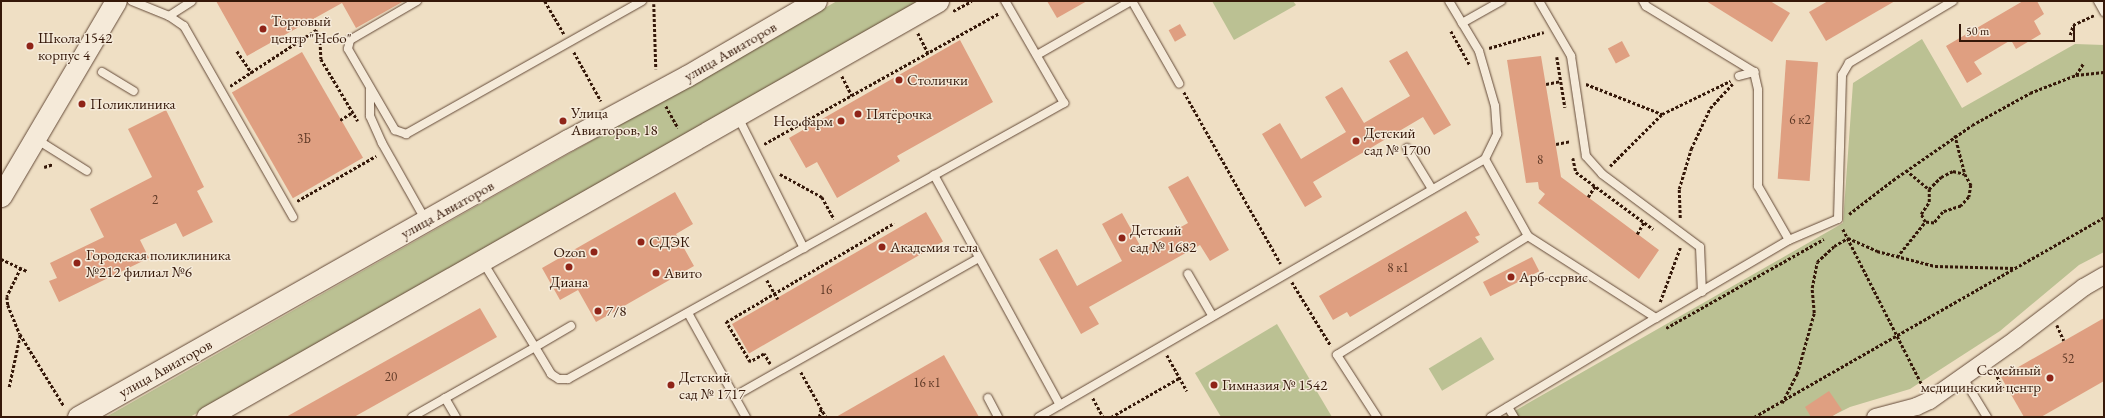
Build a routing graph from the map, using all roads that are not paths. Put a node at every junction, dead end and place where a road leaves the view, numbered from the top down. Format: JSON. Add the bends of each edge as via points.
{"nodes":[{"id":1,"x":116,"y":1,"type":"edge"},
{"id":2,"x":132,"y":1,"type":"edge"},
{"id":3,"x":192,"y":1,"type":"edge"},
{"id":4,"x":417,"y":1,"type":"edge"},
{"id":5,"x":642,"y":1,"type":"edge"},
{"id":6,"x":816,"y":1,"type":"edge"},
{"id":7,"x":938,"y":1,"type":"edge"},
{"id":8,"x":1005,"y":1,"type":"edge"},
{"id":9,"x":1132,"y":1,"type":"edge"},
{"id":10,"x":1449,"y":1,"type":"edge"},
{"id":11,"x":1501,"y":1,"type":"edge"},
{"id":12,"x":1539,"y":1,"type":"edge"},
{"id":13,"x":1643,"y":1,"type":"edge"},
{"id":14,"x":1953,"y":1,"type":"edge"},
{"id":15,"x":2098,"y":1,"type":"edge"},
{"id":16,"x":2104,"y":12,"type":"edge"},
{"id":17,"x":169,"y":16,"type":"junction"},
{"id":18,"x":1462,"y":23,"type":"junction"},
{"id":19,"x":1037,"y":55,"type":"junction"},
{"id":20,"x":102,"y":72,"type":"dead end"},
{"id":21,"x":1754,"y":72,"type":"junction"},
{"id":22,"x":1739,"y":76,"type":"road end"},
{"id":23,"x":1179,"y":83,"type":"road end"},
{"id":24,"x":370,"y":88,"type":"junction"},
{"id":25,"x":134,"y":91,"type":"dead end"},
{"id":26,"x":737,"y":114,"type":"junction"},
{"id":27,"x":36,"y":139,"type":"junction"},
{"id":28,"x":1407,"y":148,"type":"dead end"},
{"id":29,"x":1485,"y":159,"type":"junction"},
{"id":30,"x":87,"y":171,"type":"dead end"},
{"id":31,"x":934,"y":176,"type":"junction"},
{"id":32,"x":1432,"y":189,"type":"junction"},
{"id":33,"x":1,"y":196,"type":"edge"},
{"id":34,"x":293,"y":217,"type":"dead end"},
{"id":35,"x":426,"y":220,"type":"junction"},
{"id":36,"x":1528,"y":236,"type":"junction"},
{"id":37,"x":1789,"y":240,"type":"junction"},
{"id":38,"x":804,"y":248,"type":"junction"},
{"id":39,"x":979,"y":258,"type":"junction"},
{"id":40,"x":482,"y":260,"type":"junction"},
{"id":41,"x":1188,"y":274,"type":"dead end"},
{"id":42,"x":2104,"y":275,"type":"edge"},
{"id":43,"x":1702,"y":292,"type":"junction"},
{"id":44,"x":688,"y":313,"type":"junction"},
{"id":45,"x":1657,"y":314,"type":"junction"},
{"id":46,"x":1212,"y":315,"type":"junction"},
{"id":47,"x":571,"y":326,"type":"dead end"},
{"id":48,"x":535,"y":347,"type":"junction"},
{"id":49,"x":1962,"y":375,"type":"junction"},
{"id":50,"x":735,"y":396,"type":"junction"},
{"id":51,"x":445,"y":398,"type":"junction"},
{"id":52,"x":988,"y":398,"type":"dead end"},
{"id":53,"x":1060,"y":405,"type":"junction"},
{"id":54,"x":1508,"y":407,"type":"junction"},
{"id":55,"x":72,"y":412,"type":"edge"},
{"id":56,"x":1919,"y":412,"type":"edge"},
{"id":57,"x":207,"y":417,"type":"edge"},
{"id":58,"x":412,"y":417,"type":"edge"},
{"id":59,"x":456,"y":417,"type":"edge"},
{"id":60,"x":746,"y":417,"type":"edge"},
{"id":61,"x":998,"y":417,"type":"edge"},
{"id":62,"x":1039,"y":417,"type":"edge"},
{"id":63,"x":1377,"y":417,"type":"edge"},
{"id":64,"x":1491,"y":417,"type":"edge"},
{"id":65,"x":1514,"y":417,"type":"edge"},
{"id":66,"x":1875,"y":417,"type":"edge"},
{"id":67,"x":1987,"y":417,"type":"edge"}],
"edges":[{"from":1,"to":27,"type":"street"},
{"from":2,"to":17,"type":"lane"},
{"from":3,"to":17,"type":"lane"},
{"from":4,"to":24,"type":"lane","via":[[350,40],[348,50]]},
{"from":5,"to":24,"type":"lane","via":[[406,134],[395,130]]},
{"from":6,"to":35,"type":"street","name":"улица Авиаторов","via":[[687,76]]},
{"from":7,"to":26,"type":"street"},
{"from":8,"to":19,"type":"lane"},
{"from":9,"to":19,"type":"lane"},
{"from":9,"to":23,"type":"lane"},
{"from":10,"to":18,"type":"lane"},
{"from":11,"to":18,"type":"lane"},
{"from":12,"to":43,"type":"lane","via":[[1572,56],[1586,156],[1602,174],[1700,247]]},
{"from":13,"to":21,"type":"lane","via":[[1646,6]]},
{"from":14,"to":37,"type":"lane","via":[[1849,63],[1842,75],[1838,219]]},
{"from":15,"to":16,"type":"lane"},
{"from":17,"to":34,"type":"lane","via":[[184,26]]},
{"from":18,"to":29,"type":"lane","via":[[1479,51],[1494,106],[1497,134]]},
{"from":19,"to":31,"type":"lane","via":[[1064,103]]},
{"from":20,"to":25,"type":"lane"},
{"from":21,"to":22,"type":"lane"},
{"from":21,"to":37,"type":"lane","via":[[1758,90],[1758,186]]},
{"from":24,"to":35,"type":"lane","via":[[370,116],[382,143]]},
{"from":26,"to":38,"type":"lane"},
{"from":26,"to":40,"type":"street"},
{"from":27,"to":30,"type":"lane"},
{"from":27,"to":33,"type":"street"},
{"from":28,"to":32,"type":"lane"},
{"from":29,"to":32,"type":"lane"},
{"from":29,"to":36,"type":"lane"},
{"from":31,"to":38,"type":"lane"},
{"from":31,"to":39,"type":"lane"},
{"from":32,"to":46,"type":"lane"},
{"from":35,"to":55,"type":"street","name":"улица Авиаторов"},
{"from":36,"to":45,"type":"lane"},
{"from":36,"to":63,"type":"lane","via":[[1337,355]]},
{"from":37,"to":43,"type":"lane"},
{"from":38,"to":44,"type":"lane"},
{"from":39,"to":50,"type":"lane"},
{"from":39,"to":53,"type":"lane"},
{"from":40,"to":48,"type":"lane"},
{"from":40,"to":57,"type":"street"},
{"from":41,"to":46,"type":"lane"},
{"from":42,"to":49,"type":"street","via":[[2083,287],[2015,339]]},
{"from":43,"to":45,"type":"lane"},
{"from":44,"to":48,"type":"lane","via":[[568,379],[551,374]]},
{"from":44,"to":50,"type":"lane"},
{"from":45,"to":54,"type":"lane"},
{"from":46,"to":53,"type":"lane"},
{"from":47,"to":48,"type":"lane"},
{"from":48,"to":51,"type":"lane"},
{"from":49,"to":56,"type":"street"},
{"from":49,"to":67,"type":"lane"},
{"from":50,"to":60,"type":"lane"},
{"from":51,"to":58,"type":"lane"},
{"from":51,"to":59,"type":"lane"},
{"from":52,"to":61,"type":"lane"},
{"from":53,"to":62,"type":"lane"},
{"from":54,"to":64,"type":"lane"},
{"from":54,"to":65,"type":"lane"},
{"from":56,"to":66,"type":"street"}]}
